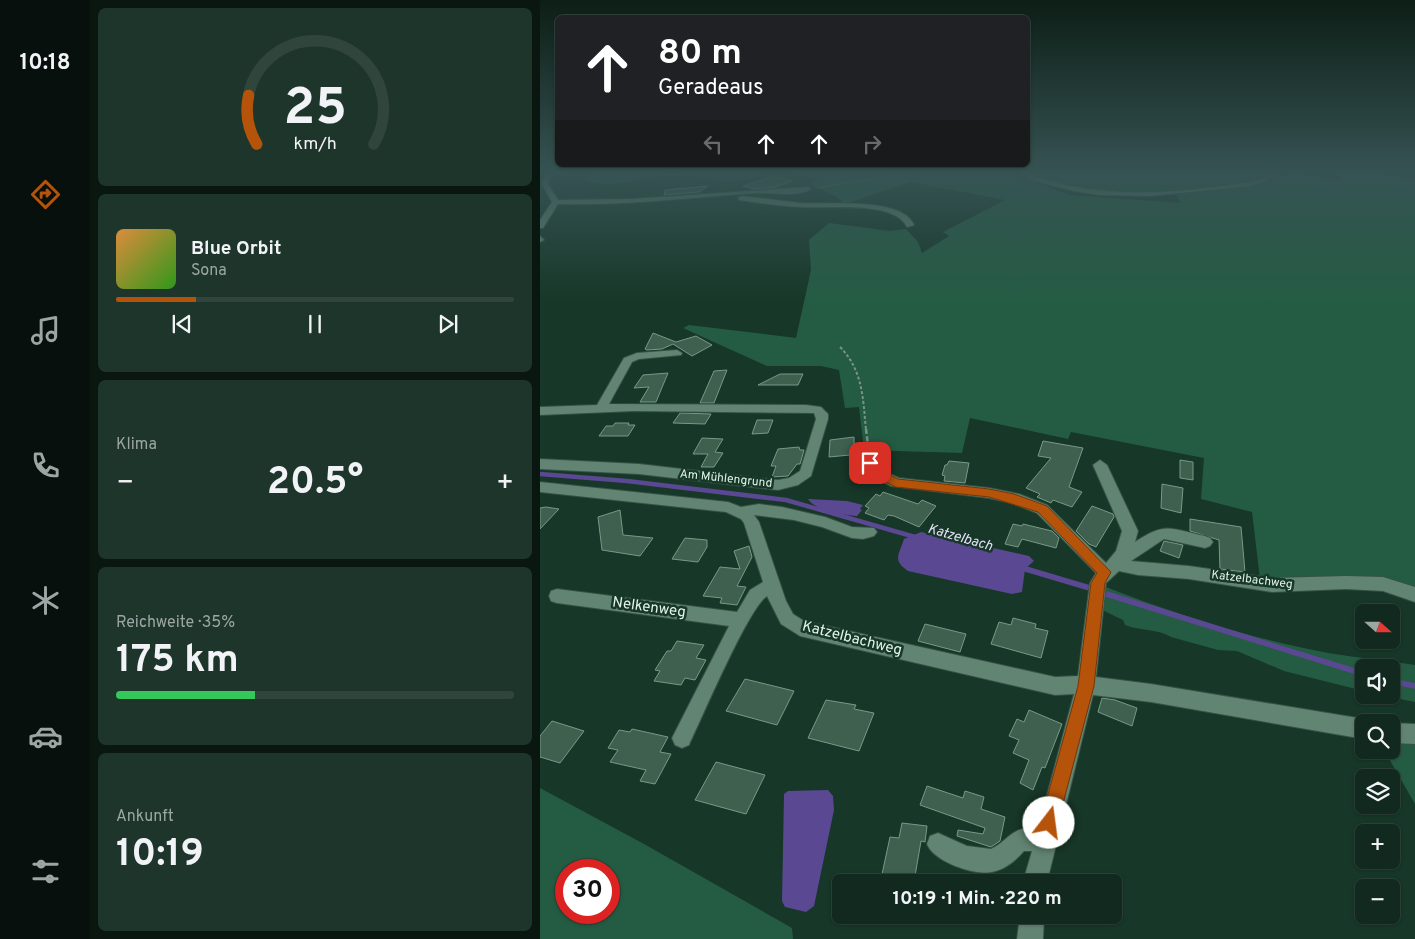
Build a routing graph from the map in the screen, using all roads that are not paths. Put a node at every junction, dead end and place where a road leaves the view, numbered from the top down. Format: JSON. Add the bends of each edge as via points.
{"nodes":[{"id":1,"x":547,"y":215,"type":"edge"},
{"id":2,"x":899,"y":215,"type":"edge"},
{"id":3,"x":910,"y":225,"type":"dead end"},
{"id":4,"x":540,"y":226,"type":"edge"},
{"id":5,"x":677,"y":353,"type":"dead end"},
{"id":6,"x":601,"y":408,"type":"junction"},
{"id":7,"x":540,"y":411,"type":"edge"},
{"id":8,"x":870,"y":463,"type":"road end"},
{"id":9,"x":540,"y":464,"type":"edge"},
{"id":10,"x":1100,"y":465,"type":"dead end"},
{"id":11,"x":540,"y":487,"type":"edge"},
{"id":12,"x":740,"y":512,"type":"junction"},
{"id":13,"x":869,"y":532,"type":"dead end"},
{"id":14,"x":1205,"y":542,"type":"dead end"},
{"id":15,"x":1104,"y":579,"type":"junction"},
{"id":16,"x":772,"y":584,"type":"junction"},
{"id":17,"x":1415,"y":594,"type":"edge"},
{"id":18,"x":556,"y":596,"type":"dead end"},
{"id":19,"x":741,"y":620,"type":"junction"},
{"id":20,"x":1086,"y":686,"type":"junction"},
{"id":21,"x":1355,"y":728,"type":"edge"},
{"id":22,"x":1400,"y":733,"type":"edge"},
{"id":23,"x":1415,"y":734,"type":"edge"},
{"id":24,"x":682,"y":738,"type":"dead end"},
{"id":25,"x":1045,"y":841,"type":"junction"},
{"id":26,"x":938,"y":844,"type":"dead end"},
{"id":27,"x":1037,"y":874,"type":"edge"},
{"id":28,"x":1031,"y":924,"type":"edge"},
{"id":29,"x":1030,"y":939,"type":"edge"}],
"edges":[{"from":1,"to":4,"type":"street"},
{"from":2,"to":3,"type":"street"},
{"from":5,"to":6,"type":"street","via":[[637,356],[628,360]]},
{"from":6,"to":7,"type":"street","name":"Am Mühlengrund"},
{"from":6,"to":9,"type":"street","name":"Am Mühlengrund","via":[[806,409],[817,410],[822,419],[806,473],[800,480],[778,485],[639,469]]},
{"from":8,"to":15,"type":"street","via":[[878,474],[896,483],[989,493],[1042,509]]},
{"from":10,"to":15,"type":"street","via":[[1130,531],[1129,540]]},
{"from":11,"to":12,"type":"street","via":[[728,507]]},
{"from":12,"to":13,"type":"street","via":[[754,509],[783,513],[858,534]]},
{"from":12,"to":16,"type":"street","name":"Katzelbachweg","via":[[751,522]]},
{"from":14,"to":15,"type":"street","via":[[1163,534],[1156,536]]},
{"from":15,"to":17,"type":"street","name":"Katzelbachweg","via":[[1130,567],[1274,585],[1377,583]]},
{"from":15,"to":20,"type":"street"},
{"from":16,"to":19,"type":"street","via":[[756,595]]},
{"from":16,"to":20,"type":"street","name":"Katzelbachweg","via":[[787,619],[800,628],[1055,686]]},
{"from":18,"to":19,"type":"street","name":"Nelkenweg"},
{"from":19,"to":24,"type":"street"},
{"from":20,"to":21,"type":"street","name":"Katzelbachweg"},
{"from":20,"to":25,"type":"street"},
{"from":22,"to":23,"type":"lane"},
{"from":25,"to":26,"type":"street","via":[[1027,837],[1020,839],[999,859],[990,862],[960,856]]},
{"from":25,"to":27,"type":"street"},
{"from":28,"to":29,"type":"street"}]}
